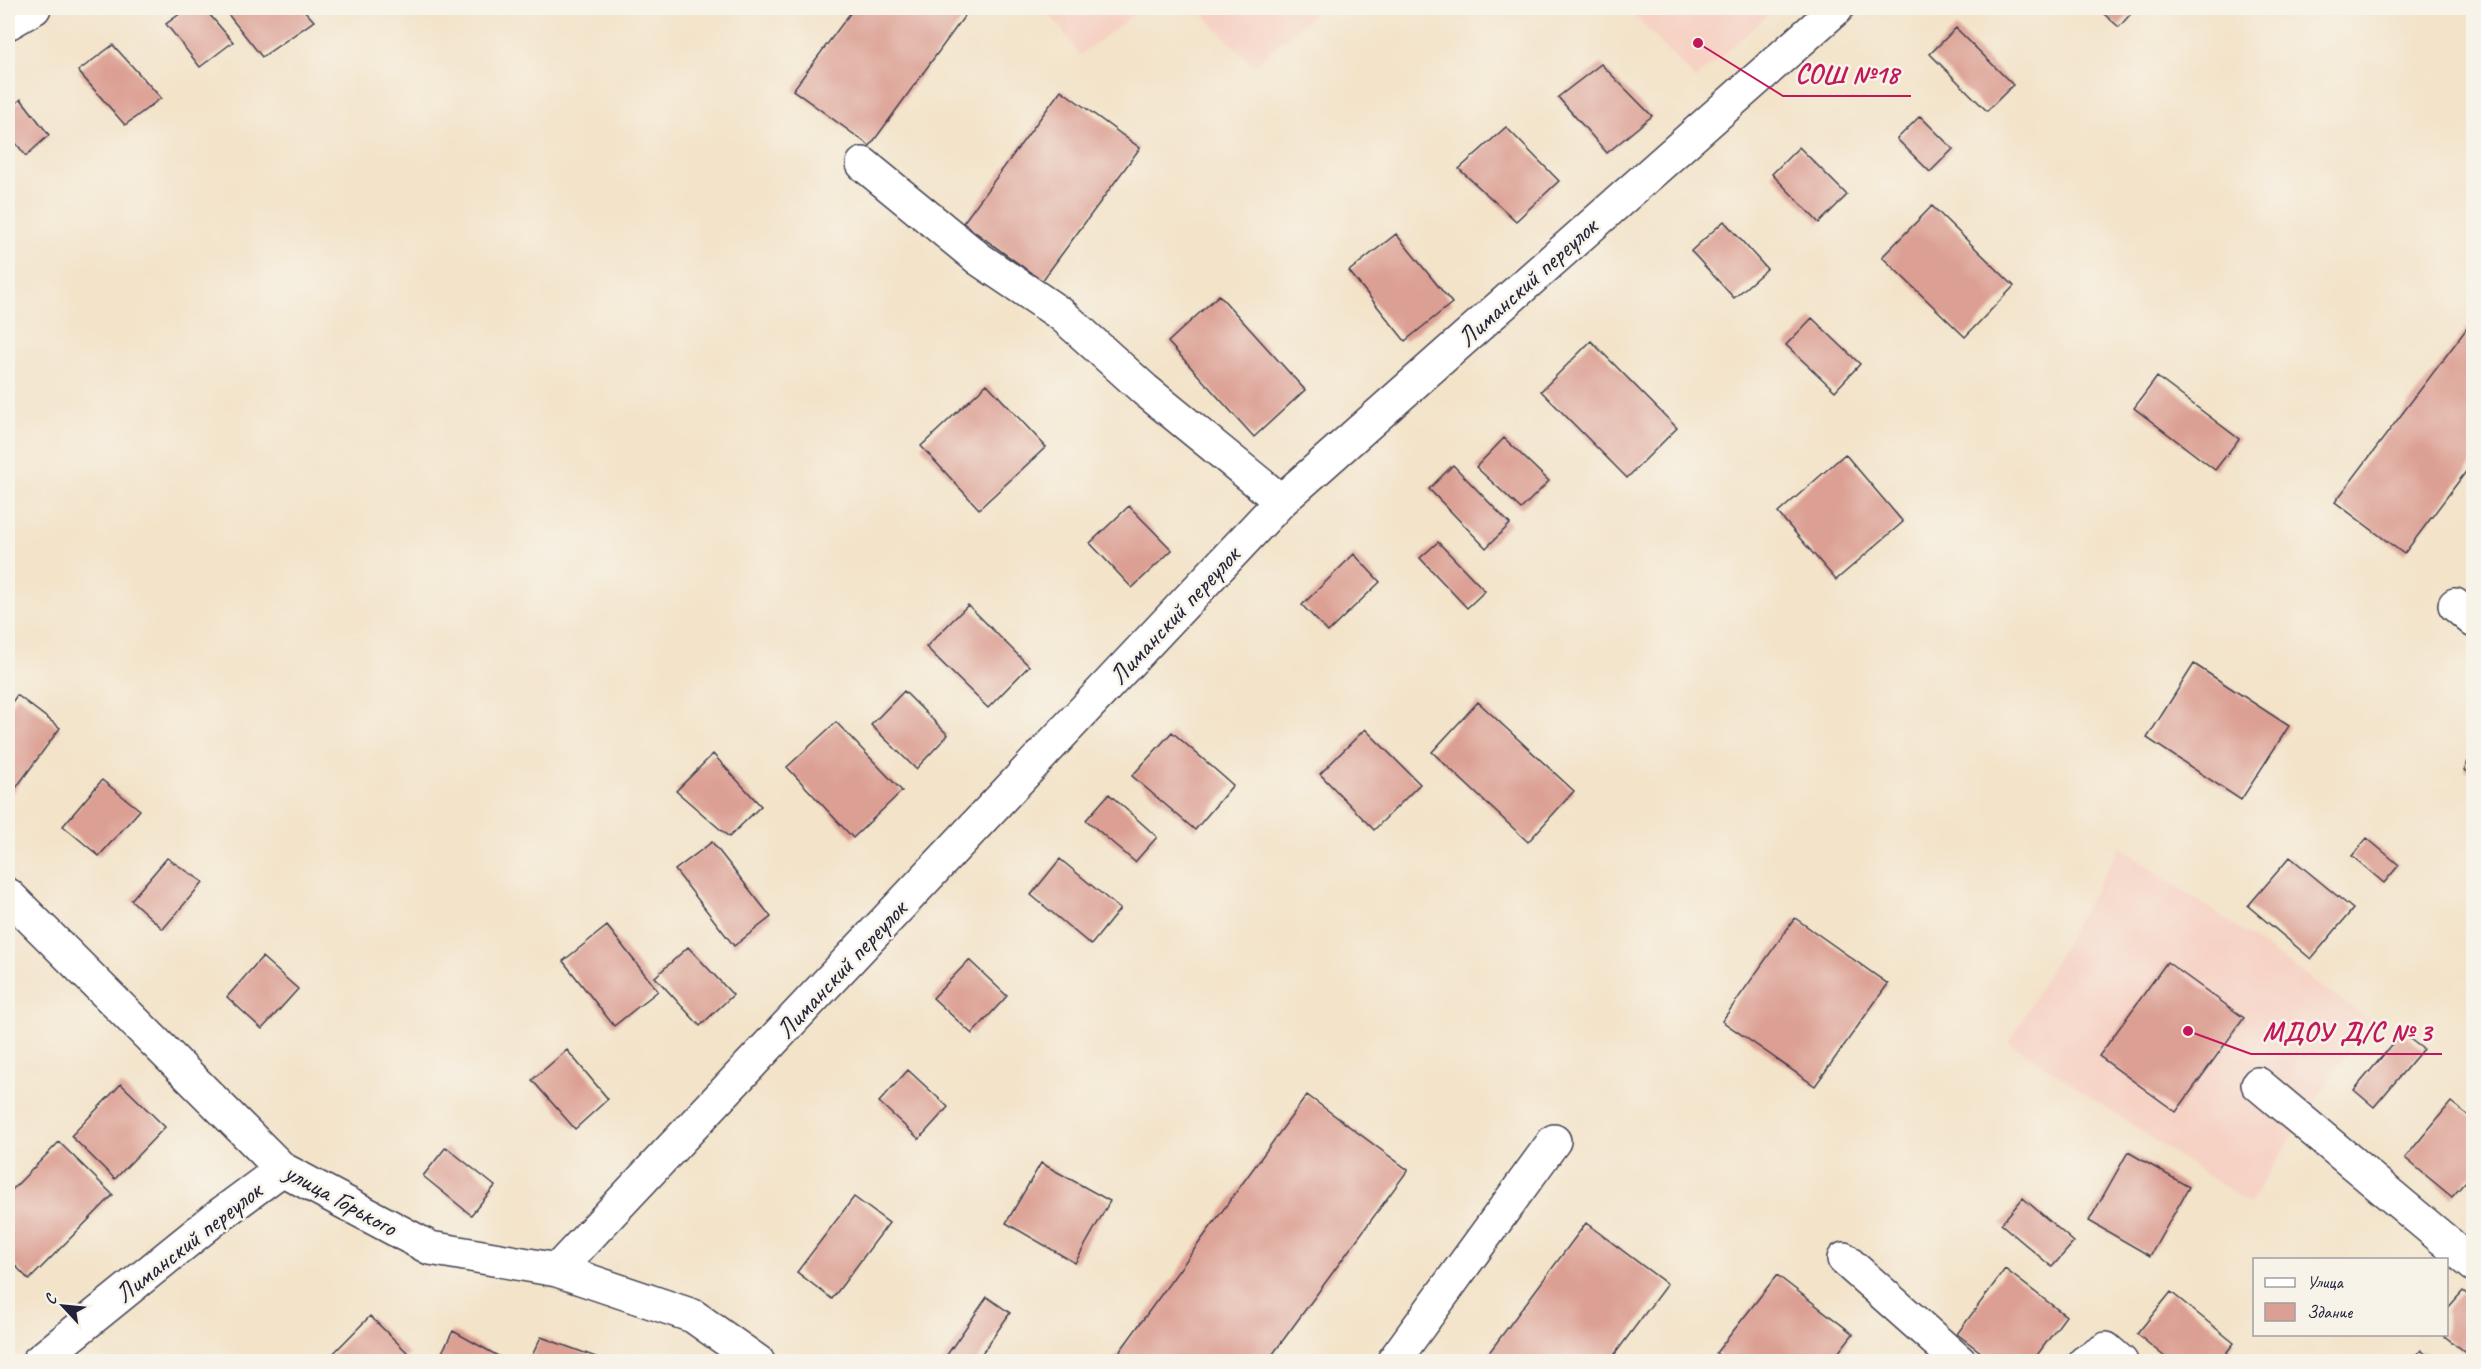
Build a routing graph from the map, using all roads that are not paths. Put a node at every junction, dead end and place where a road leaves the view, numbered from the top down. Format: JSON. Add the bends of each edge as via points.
{"nodes":[{"id":1,"x":34,"y":8,"type":"edge"},
{"id":2,"x":1837,"y":8,"type":"edge"},
{"id":3,"x":8,"y":22,"type":"edge"},
{"id":4,"x":863,"y":164,"type":"dead end"},
{"id":5,"x":1281,"y":501,"type":"junction"},
{"id":6,"x":8,"y":895,"type":"edge"},
{"id":7,"x":2258,"y":1084,"type":"dead end"},
{"id":8,"x":1554,"y":1140,"type":"dead end"},
{"id":9,"x":282,"y":1169,"type":"junction"},
{"id":10,"x":1844,"y":1259,"type":"dead end"},
{"id":11,"x":2474,"y":1265,"type":"edge"},
{"id":12,"x":557,"y":1270,"type":"junction"},
{"id":13,"x":38,"y":1362,"type":"edge"},
{"id":14,"x":758,"y":1362,"type":"edge"},
{"id":15,"x":1393,"y":1362,"type":"edge"},
{"id":16,"x":1960,"y":1362,"type":"edge"},
{"id":17,"x":2085,"y":1362,"type":"edge"},
{"id":18,"x":2121,"y":1362,"type":"edge"}],
"edges":[{"from":1,"to":3,"type":"street"},
{"from":2,"to":5,"type":"street","name":"Лиманский переулок"},
{"from":4,"to":5,"type":"street","via":[[980,259],[1062,315],[1145,390]]},
{"from":5,"to":12,"type":"street","name":"Лиманский переулок"},
{"from":6,"to":9,"type":"street","name":"улица Горького"},
{"from":7,"to":11,"type":"street"},
{"from":8,"to":15,"type":"street"},
{"from":9,"to":12,"type":"street","name":"улица Горького","via":[[430,1248]]},
{"from":9,"to":13,"type":"street","name":"Лиманский переулок"},
{"from":10,"to":16,"type":"street"},
{"from":12,"to":14,"type":"street","name":"улица Горького","via":[[693,1316]]},
{"from":17,"to":18,"type":"street","via":[[2106,1349]]}]}
